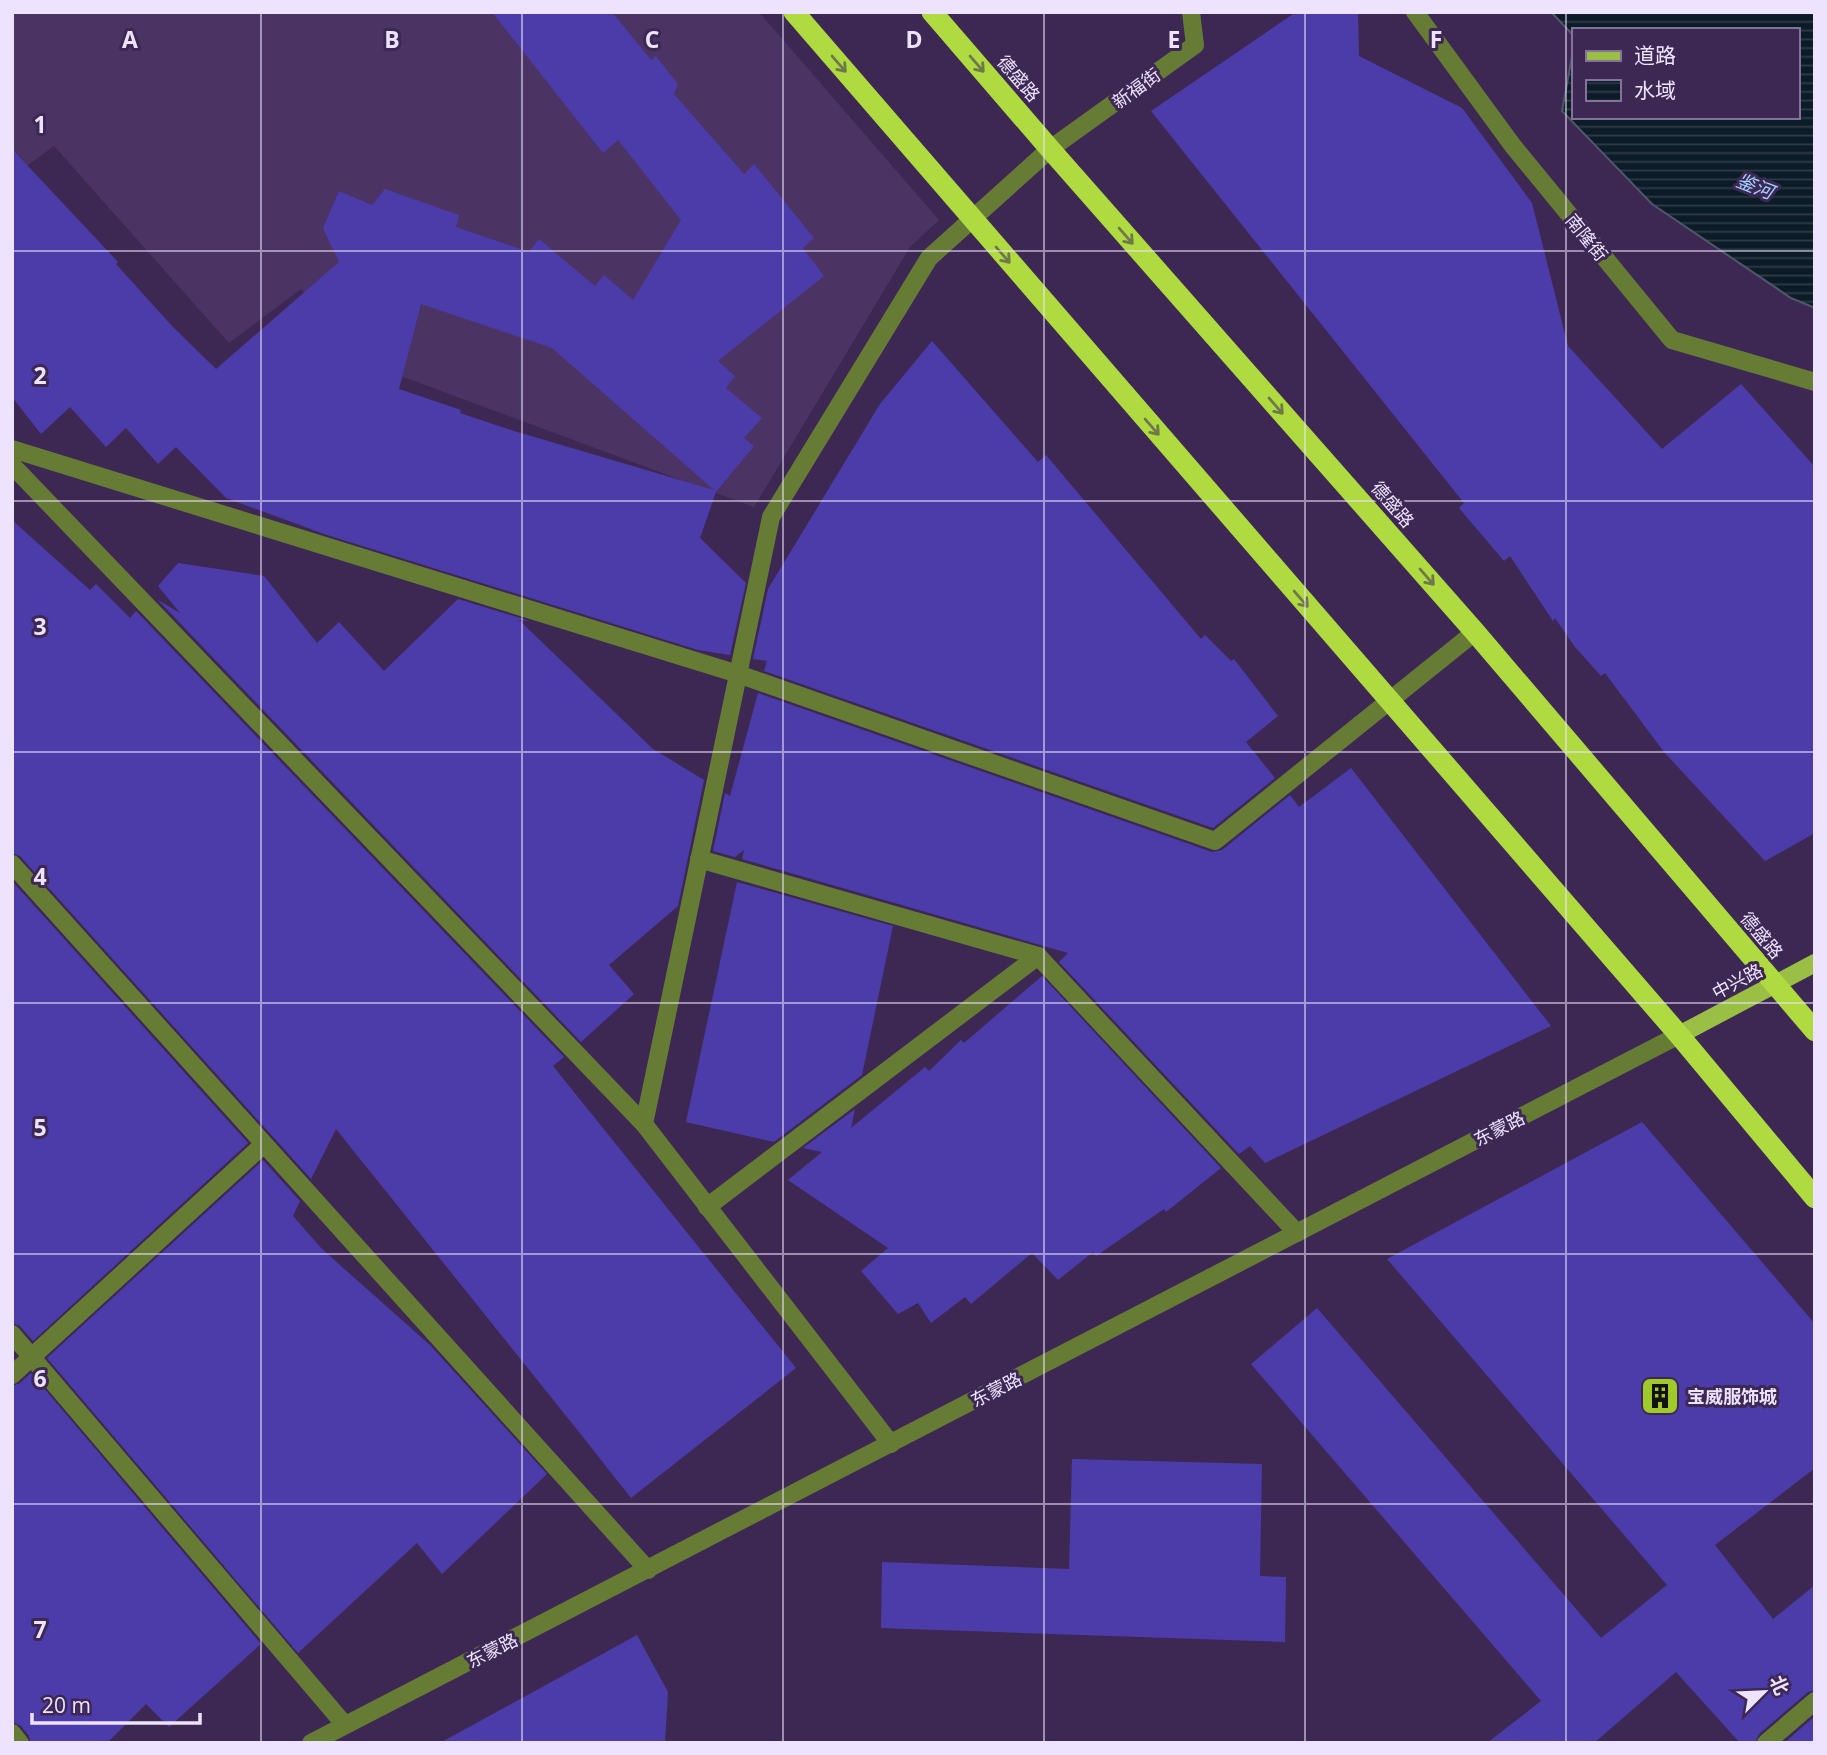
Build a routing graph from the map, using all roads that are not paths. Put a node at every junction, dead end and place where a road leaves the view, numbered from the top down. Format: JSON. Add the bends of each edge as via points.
{"nodes":[{"id":1,"x":794,"y":12,"type":"edge"},
{"id":2,"x":932,"y":12,"type":"edge"},
{"id":3,"x":1191,"y":12,"type":"edge"},
{"id":4,"x":1415,"y":12,"type":"edge"},
{"id":5,"x":1050,"y":149,"type":"junction"},
{"id":6,"x":972,"y":218,"type":"junction"},
{"id":7,"x":1815,"y":382,"type":"edge"},
{"id":8,"x":12,"y":449,"type":"edge"},
{"id":9,"x":12,"y":465,"type":"edge"},
{"id":10,"x":1475,"y":632,"type":"junction"},
{"id":11,"x":738,"y":674,"type":"junction"},
{"id":12,"x":1390,"y":702,"type":"junction"},
{"id":13,"x":699,"y":859,"type":"junction"},
{"id":14,"x":12,"y":864,"type":"edge"},
{"id":15,"x":1038,"y":956,"type":"junction"},
{"id":16,"x":1815,"y":963,"type":"edge"},
{"id":17,"x":1775,"y":985,"type":"junction"},
{"id":18,"x":1815,"y":1031,"type":"edge"},
{"id":19,"x":1679,"y":1035,"type":"junction"},
{"id":20,"x":644,"y":1124,"type":"junction"},
{"id":21,"x":264,"y":1144,"type":"junction"},
{"id":22,"x":1815,"y":1198,"type":"edge"},
{"id":23,"x":707,"y":1207,"type":"junction"},
{"id":24,"x":1297,"y":1233,"type":"junction"},
{"id":25,"x":12,"y":1334,"type":"edge"},
{"id":26,"x":32,"y":1357,"type":"junction"},
{"id":27,"x":12,"y":1375,"type":"edge"},
{"id":28,"x":891,"y":1444,"type":"junction"},
{"id":29,"x":648,"y":1570,"type":"junction"},
{"id":30,"x":1815,"y":1702,"type":"edge"},
{"id":31,"x":345,"y":1725,"type":"junction"},
{"id":32,"x":12,"y":1733,"type":"edge"},
{"id":33,"x":20,"y":1743,"type":"edge"},
{"id":34,"x":312,"y":1743,"type":"edge"},
{"id":35,"x":1766,"y":1743,"type":"edge"}],
"edges":[{"from":1,"to":6,"type":"highway","one_way":true},
{"from":2,"to":5,"type":"highway","name":"德盛路","one_way":true},
{"from":3,"to":5,"type":"street","name":"新福街","via":[[1195,45]]},
{"from":4,"to":7,"type":"street","name":"南隆街","via":[[1513,146],[1672,340]]},
{"from":5,"to":6,"type":"street"},
{"from":5,"to":10,"type":"highway","name":"德盛路","one_way":true},
{"from":6,"to":11,"type":"street","via":[[929,258],[771,517]]},
{"from":6,"to":12,"type":"highway","one_way":true},
{"from":8,"to":11,"type":"street"},
{"from":9,"to":20,"type":"street"},
{"from":10,"to":12,"type":"street"},
{"from":10,"to":17,"type":"highway","name":"德盛路"},
{"from":11,"to":12,"type":"street","via":[[1215,841]]},
{"from":11,"to":13,"type":"street"},
{"from":12,"to":19,"type":"highway"},
{"from":13,"to":15,"type":"street"},
{"from":13,"to":20,"type":"street"},
{"from":14,"to":21,"type":"street"},
{"from":15,"to":23,"type":"street"},
{"from":15,"to":24,"type":"street"},
{"from":16,"to":17,"type":"main road","name":"中兴路"},
{"from":17,"to":18,"type":"highway","name":"德盛路"},
{"from":17,"to":19,"type":"main road","name":"中兴路"},
{"from":19,"to":22,"type":"highway"},
{"from":19,"to":24,"type":"street","name":"东蒙路"},
{"from":20,"to":23,"type":"street"},
{"from":21,"to":26,"type":"street"},
{"from":21,"to":29,"type":"street"},
{"from":23,"to":28,"type":"street"},
{"from":24,"to":28,"type":"street","name":"东蒙路"},
{"from":25,"to":26,"type":"street"},
{"from":26,"to":27,"type":"street"},
{"from":26,"to":31,"type":"street"},
{"from":28,"to":29,"type":"street","name":"东蒙路"},
{"from":29,"to":31,"type":"street","name":"东蒙路"},
{"from":30,"to":35,"type":"street"},
{"from":31,"to":34,"type":"street","name":"东蒙路"},
{"from":32,"to":33,"type":"street"}]}
